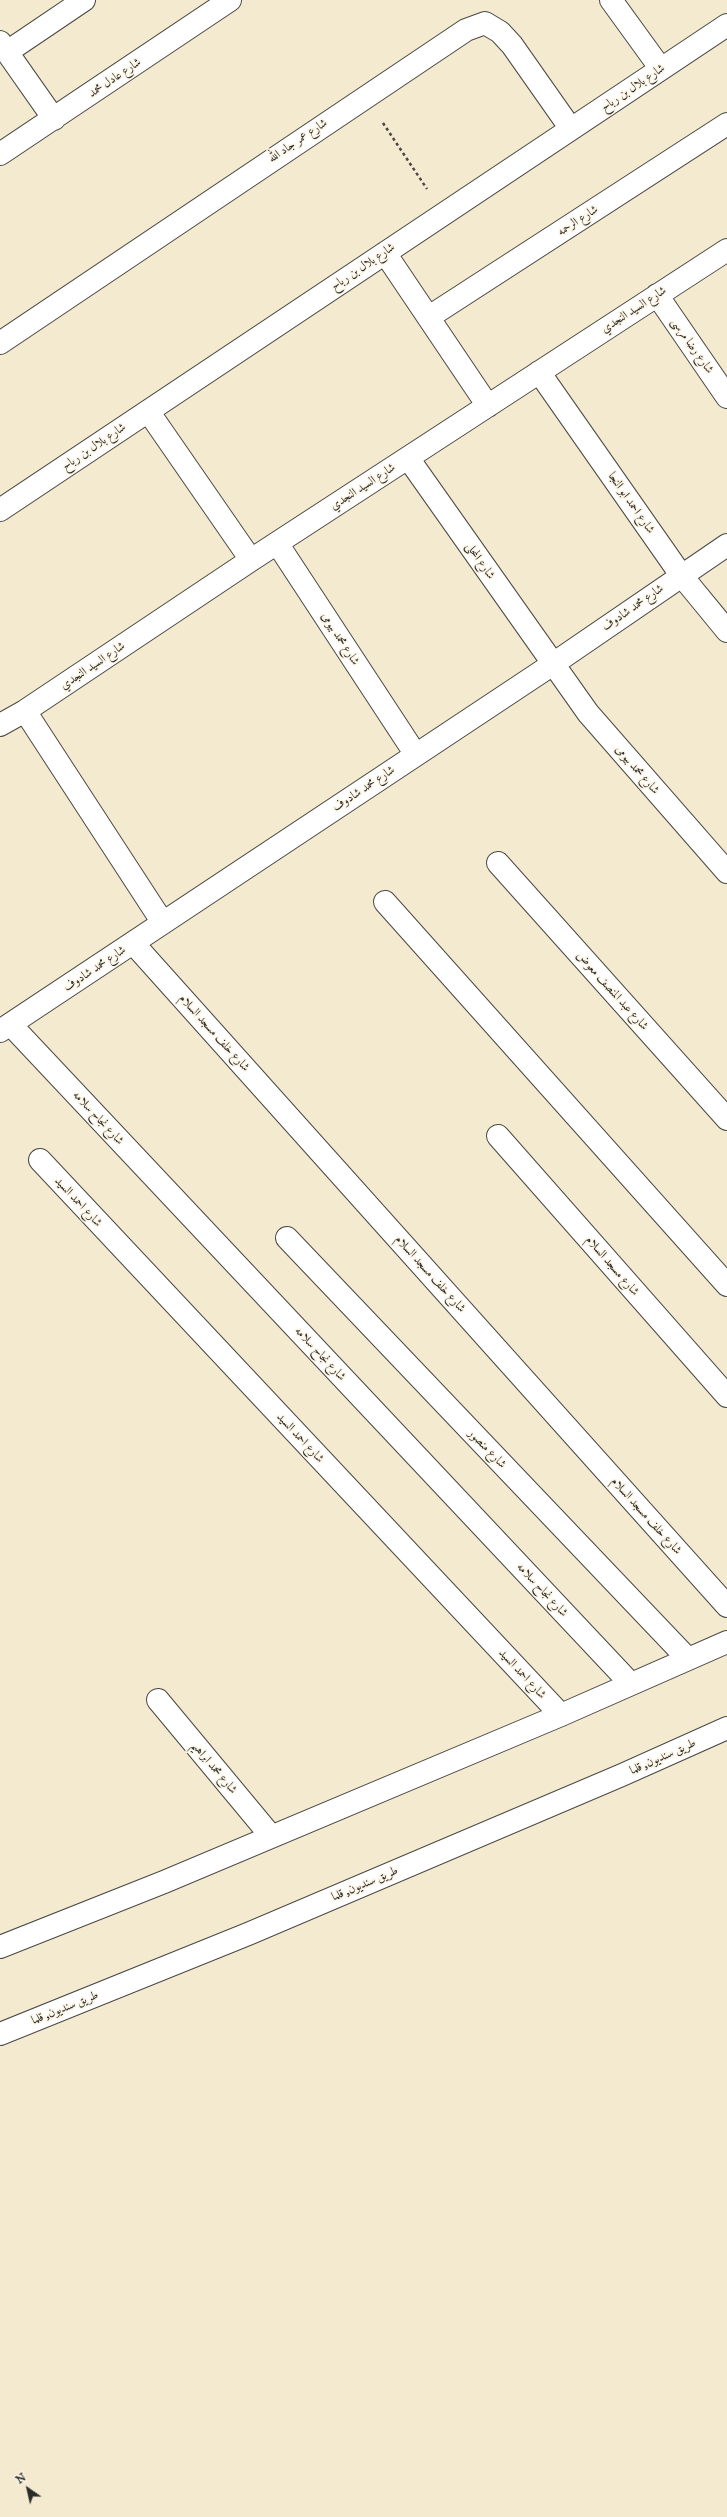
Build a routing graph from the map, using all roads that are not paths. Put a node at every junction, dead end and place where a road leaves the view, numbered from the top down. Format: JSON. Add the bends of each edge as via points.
{"nodes":[{"id":1,"x":84,"y":0,"type":"edge"},
{"id":2,"x":230,"y":0,"type":"edge"},
{"id":3,"x":611,"y":0,"type":"edge"},
{"id":4,"x":727,"y":25,"type":"edge"},
{"id":5,"x":4,"y":47,"type":"edge"},
{"id":6,"x":660,"y":69,"type":"junction"},
{"id":7,"x":54,"y":119,"type":"junction"},
{"id":8,"x":727,"y":124,"type":"edge"},
{"id":9,"x":571,"y":129,"type":"junction"},
{"id":10,"x":0,"y":154,"type":"edge"},
{"id":11,"x":385,"y":253,"type":"junction"},
{"id":12,"x":725,"y":255,"type":"edge"},
{"id":13,"x":657,"y":295,"type":"junction"},
{"id":14,"x":429,"y":317,"type":"junction"},
{"id":15,"x":0,"y":343,"type":"edge"},
{"id":16,"x":539,"y":372,"type":"junction"},
{"id":17,"x":727,"y":397,"type":"edge"},
{"id":18,"x":488,"y":406,"type":"junction"},
{"id":19,"x":148,"y":411,"type":"junction"},
{"id":20,"x":408,"y":458,"type":"junction"},
{"id":21,"x":0,"y":510,"type":"edge"},
{"id":22,"x":277,"y":543,"type":"junction"},
{"id":23,"x":727,"y":544,"type":"edge"},
{"id":24,"x":252,"y":560,"type":"junction"},
{"id":25,"x":681,"y":575,"type":"junction"},
{"id":26,"x":727,"y":631,"type":"edge"},
{"id":27,"x":553,"y":664,"type":"junction"},
{"id":28,"x":25,"y":711,"type":"junction"},
{"id":29,"x":0,"y":725,"type":"edge"},
{"id":30,"x":416,"y":754,"type":"junction"},
{"id":31,"x":498,"y":863,"type":"dead end"},
{"id":32,"x":727,"y":872,"type":"edge"},
{"id":33,"x":385,"y":902,"type":"dead end"},
{"id":34,"x":163,"y":924,"type":"junction"},
{"id":35,"x":133,"y":943,"type":"junction"},
{"id":36,"x":5,"y":1028,"type":"edge"},
{"id":37,"x":727,"y":1120,"type":"edge"},
{"id":38,"x":498,"y":1136,"type":"dead end"},
{"id":39,"x":40,"y":1160,"type":"dead end"},
{"id":40,"x":287,"y":1238,"type":"dead end"},
{"id":41,"x":719,"y":1262,"type":"edge"},
{"id":42,"x":727,"y":1285,"type":"edge"},
{"id":43,"x":727,"y":1396,"type":"edge"},
{"id":44,"x":727,"y":1606,"type":"edge"},
{"id":45,"x":727,"y":1642,"type":"edge"},
{"id":46,"x":688,"y":1659,"type":"junction"},
{"id":47,"x":630,"y":1683,"type":"junction"},
{"id":48,"x":158,"y":1700,"type":"dead end"},
{"id":49,"x":560,"y":1715,"type":"junction"},
{"id":50,"x":727,"y":1728,"type":"edge"},
{"id":51,"x":271,"y":1836,"type":"junction"},
{"id":52,"x":0,"y":1947,"type":"edge"},
{"id":53,"x":0,"y":2034,"type":"edge"}],
"edges":[{"from":1,"to":5,"type":"street"},
{"from":2,"to":7,"type":"street","name":"شارع عادل محمد"},
{"from":3,"to":6,"type":"street"},
{"from":4,"to":6,"type":"street","name":"شارع بلال بن رباح"},
{"from":5,"to":7,"type":"street"},
{"from":6,"to":9,"type":"street","name":"شارع بلال بن رباح"},
{"from":7,"to":10,"type":"street","name":"شارع عادل محمد"},
{"from":8,"to":14,"type":"street","name":"شارع الرحمه"},
{"from":9,"to":11,"type":"street","name":"شارع بلال بن رباح"},
{"from":9,"to":15,"type":"street","name":"شارع عمر جاد الله","via":[[512,45],[500,32],[485,23],[466,30]]},
{"from":11,"to":14,"type":"street"},
{"from":11,"to":19,"type":"street","name":"شارع بلال بن رباح"},
{"from":12,"to":13,"type":"street","name":"شارع السيد النجدي"},
{"from":13,"to":16,"type":"street","name":"شارع السيد النجدي"},
{"from":13,"to":17,"type":"street","name":"شارع رضا مرسى"},
{"from":14,"to":18,"type":"street"},
{"from":16,"to":18,"type":"street","name":"شارع السيد النجدي"},
{"from":16,"to":25,"type":"street","name":"شارع احمد ابو النجا"},
{"from":18,"to":20,"type":"street","name":"شارع السيد النجدي"},
{"from":19,"to":21,"type":"street","name":"شارع بلال بن رباح"},
{"from":19,"to":24,"type":"street"},
{"from":20,"to":22,"type":"street","name":"شارع السيد النجدي"},
{"from":20,"to":27,"type":"street","name":"شارع المحلى"},
{"from":22,"to":24,"type":"street","name":"شارع السيد النجدي"},
{"from":22,"to":30,"type":"street","name":"شارع محمد بيومى"},
{"from":23,"to":25,"type":"street","name":"شارع محمد شادوف"},
{"from":24,"to":28,"type":"street","name":"شارع السيد النجدي"},
{"from":25,"to":26,"type":"street","name":"شارع احمد ابو النجا"},
{"from":25,"to":27,"type":"street","name":"شارع محمد شادوف"},
{"from":27,"to":30,"type":"street","name":"شارع محمد شادوف"},
{"from":27,"to":32,"type":"street","name":"شارع محمد بيومى","via":[[588,712]]},
{"from":28,"to":29,"type":"street","name":"شارع السيد النجدي"},
{"from":28,"to":34,"type":"street"},
{"from":30,"to":34,"type":"street","name":"شارع محمد شادوف"},
{"from":31,"to":37,"type":"street","name":"شارع عبد المنصف معوض"},
{"from":33,"to":41,"type":"street"},
{"from":34,"to":35,"type":"street","name":"شارع محمد شادوف"},
{"from":35,"to":36,"type":"street","name":"شارع محمد شادوف"},
{"from":35,"to":44,"type":"street","name":"شارع خلف مسجد السلام"},
{"from":36,"to":47,"type":"street","name":"شارع نجاح سلامه"},
{"from":38,"to":43,"type":"street","name":"شارع مسجد السلام"},
{"from":39,"to":49,"type":"street","name":"شارع احمد السيد"},
{"from":40,"to":46,"type":"street","name":"شارع منصور"},
{"from":41,"to":42,"type":"street"},
{"from":45,"to":46,"type":"street"},
{"from":46,"to":47,"type":"street"},
{"from":47,"to":49,"type":"street"},
{"from":48,"to":51,"type":"street","name":"شارع محمد ابراهيم"},
{"from":49,"to":51,"type":"street"},
{"from":50,"to":53,"type":"street","name":"طريق سنديون, قلما","via":[[256,1931]]},
{"from":51,"to":52,"type":"street"}]}
